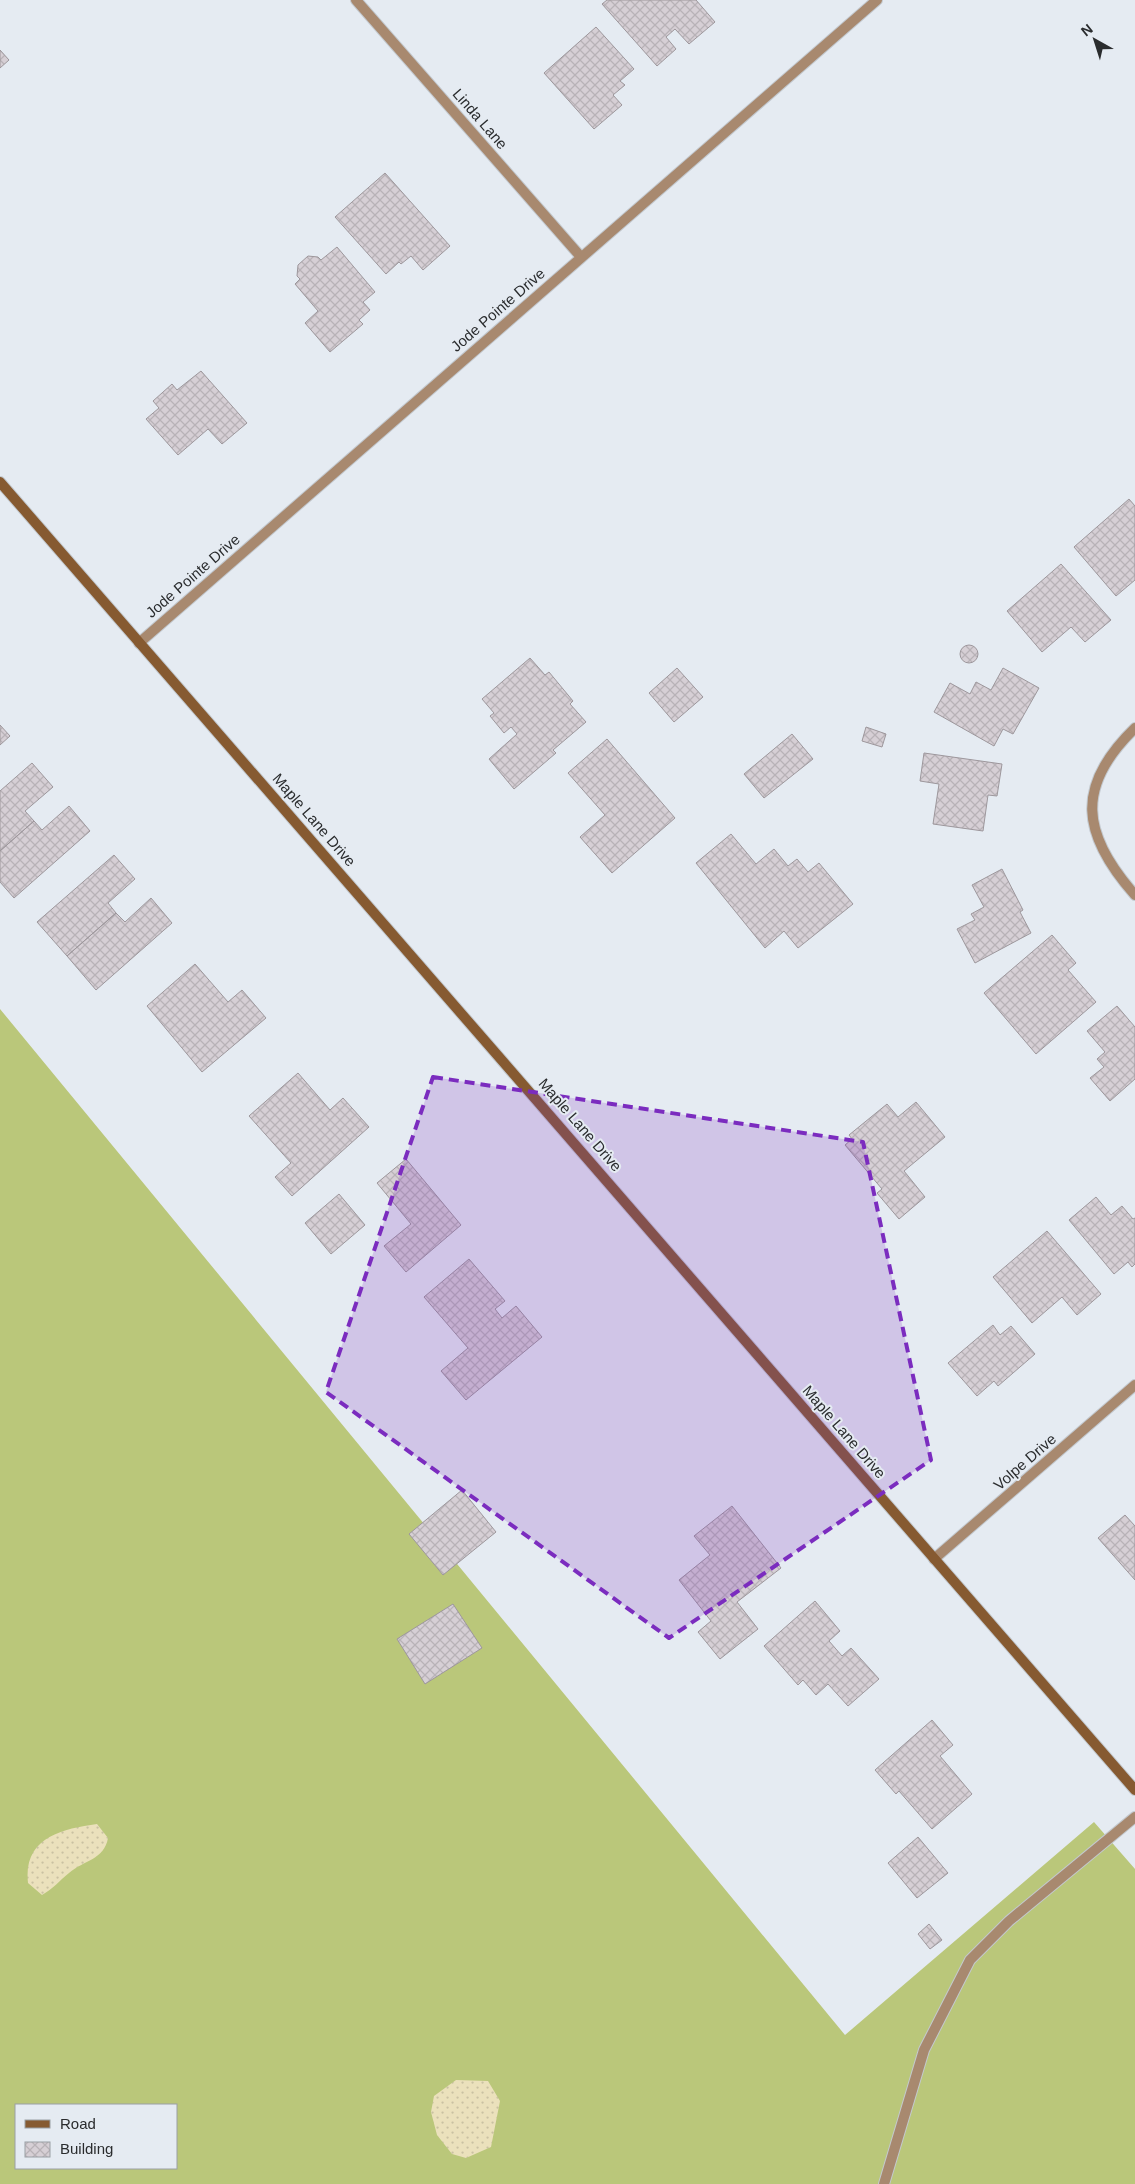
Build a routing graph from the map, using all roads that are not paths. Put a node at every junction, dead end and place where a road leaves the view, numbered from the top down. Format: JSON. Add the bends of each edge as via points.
{"nodes":[{"id":1,"x":356,"y":0,"type":"edge"},
{"id":2,"x":877,"y":0,"type":"edge"},
{"id":3,"x":581,"y":257,"type":"junction"},
{"id":4,"x":0,"y":482,"type":"edge"},
{"id":5,"x":140,"y":643,"type":"junction"},
{"id":6,"x":1135,"y":728,"type":"edge"},
{"id":7,"x":1135,"y":894,"type":"edge"},
{"id":8,"x":1135,"y":1386,"type":"edge"},
{"id":9,"x":934,"y":1559,"type":"junction"},
{"id":10,"x":1135,"y":1790,"type":"edge"},
{"id":11,"x":1135,"y":1817,"type":"edge"},
{"id":12,"x":884,"y":2184,"type":"edge"}],
"edges":[{"from":1,"to":3,"type":"street","name":"Linda Lane"},
{"from":2,"to":3,"type":"street","name":"Jode Pointe Drive"},
{"from":3,"to":5,"type":"street","name":"Jode Pointe Drive"},
{"from":4,"to":5,"type":"street","name":"Maple Lane Drive"},
{"from":5,"to":9,"type":"street","name":"Maple Lane Drive"},
{"from":6,"to":7,"type":"street","via":[[1116,746],[1102,766],[1094,787],[1093,814],[1103,852]]},
{"from":8,"to":9,"type":"street","name":"Volpe Drive"},
{"from":9,"to":10,"type":"street","name":"Maple Lane Drive"},
{"from":11,"to":12,"type":"street","via":[[1009,1921],[970,1960],[924,2050]]}]}
